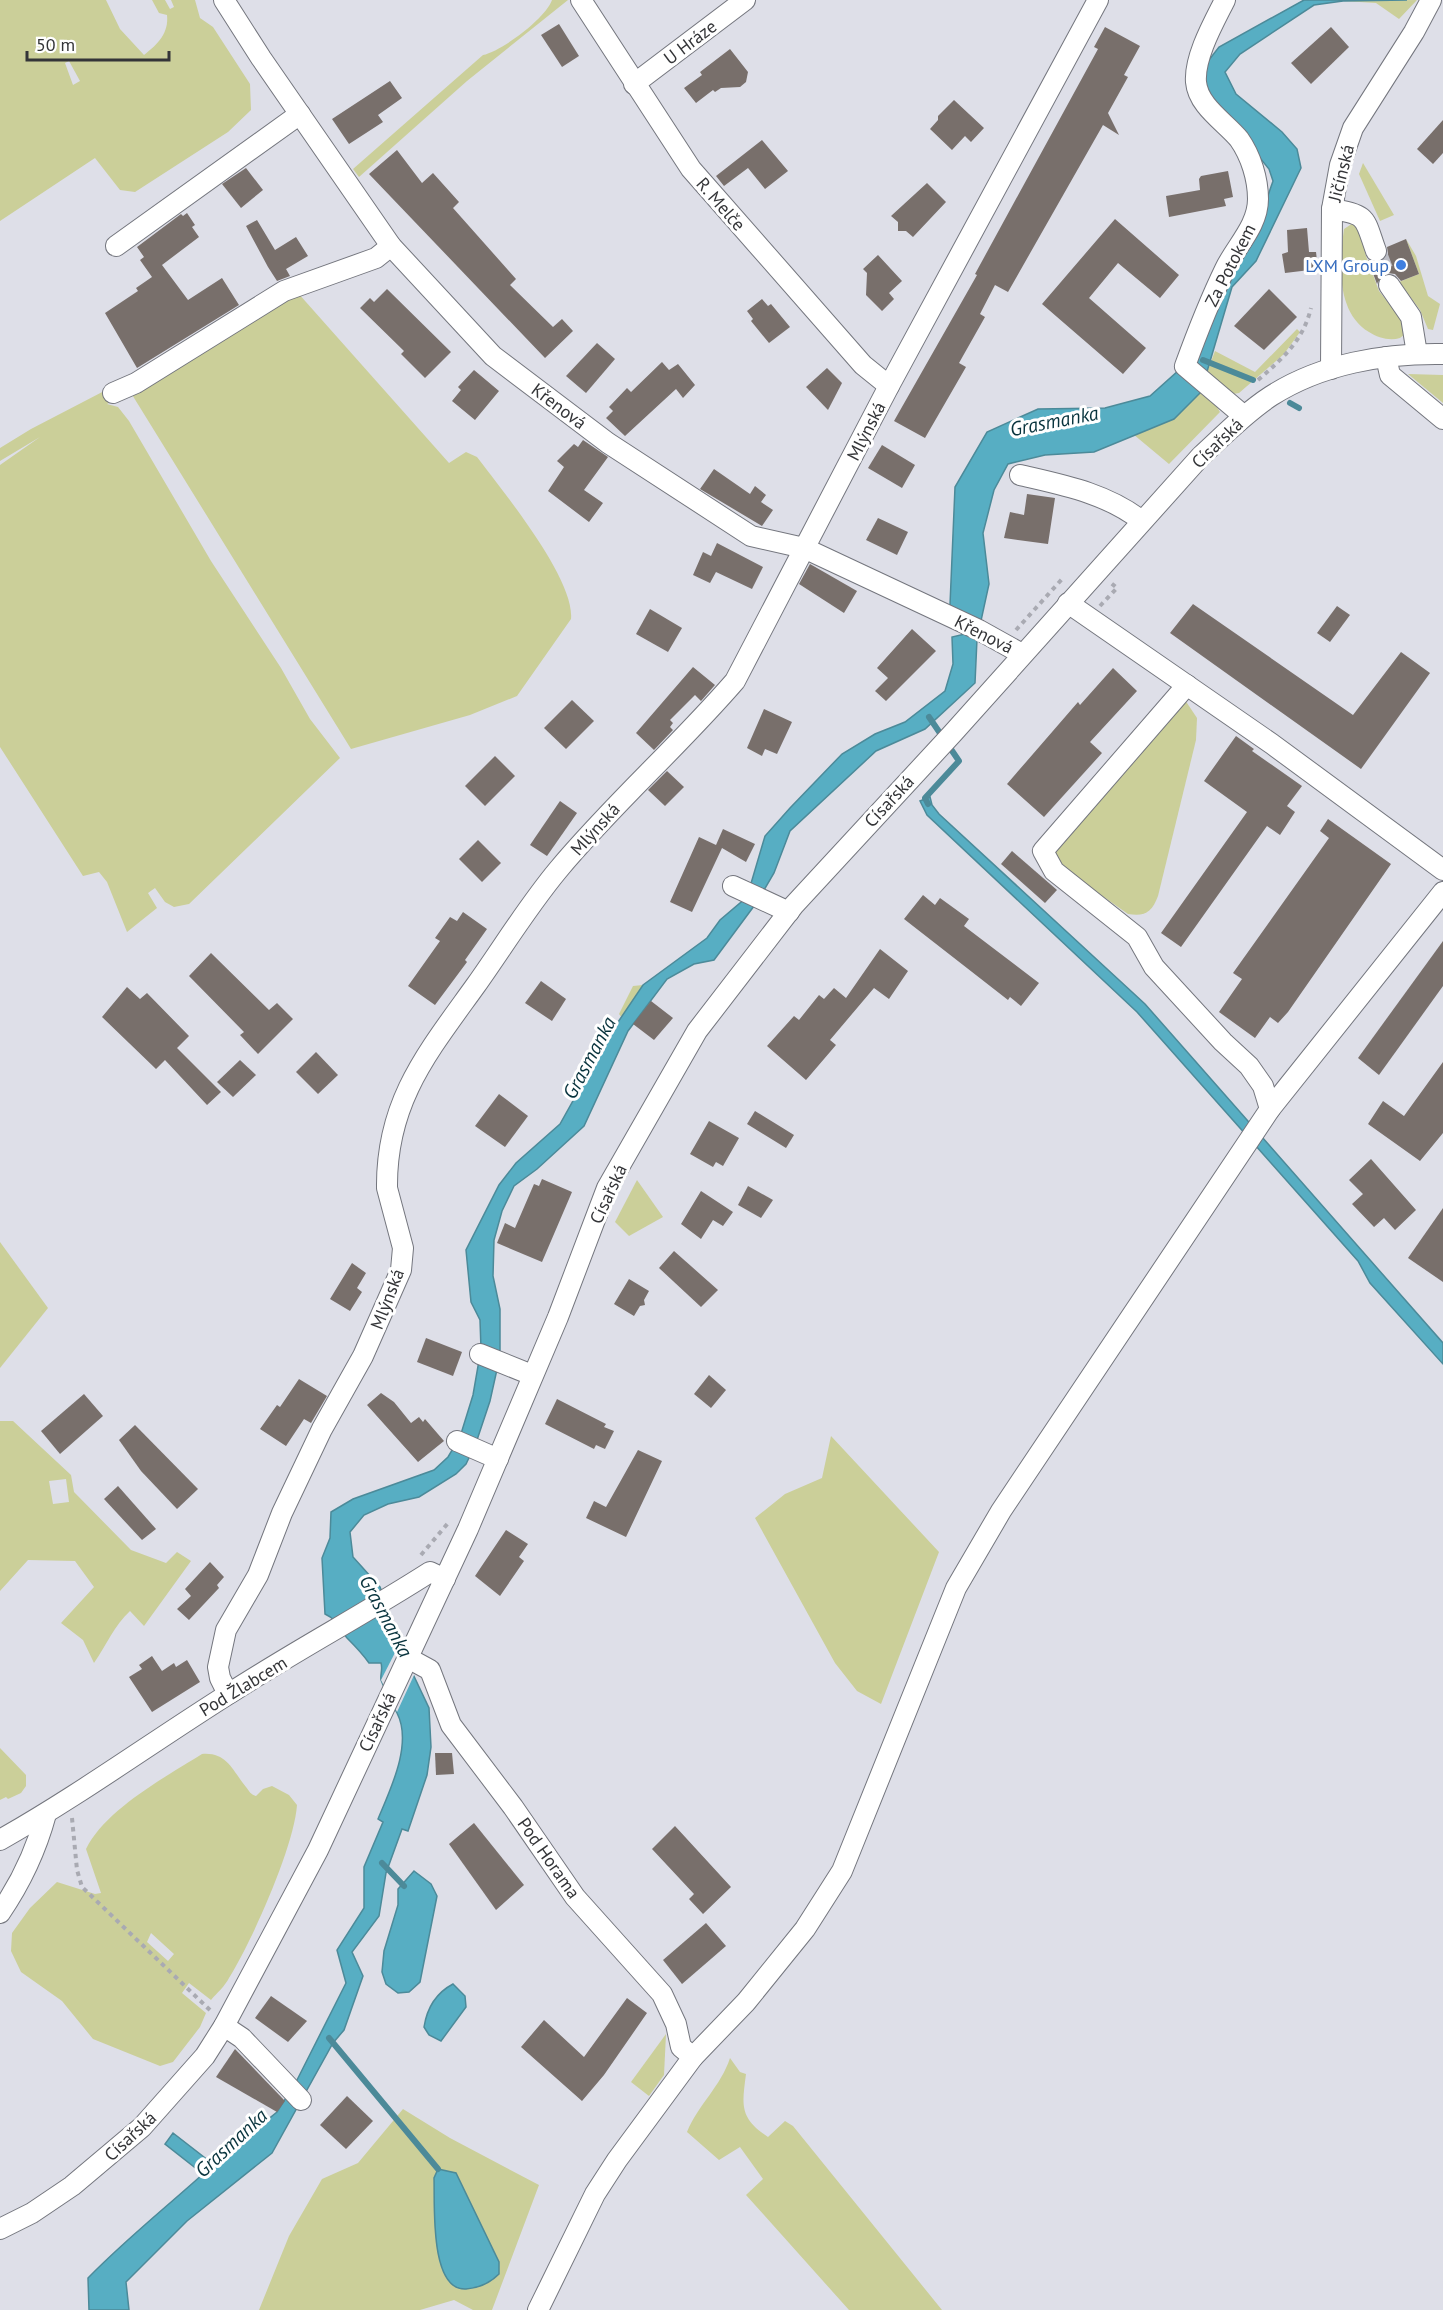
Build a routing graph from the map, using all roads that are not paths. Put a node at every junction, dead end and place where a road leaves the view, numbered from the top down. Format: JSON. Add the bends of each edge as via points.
{"nodes":[{"id":1,"x":224,"y":0,"type":"edge"},
{"id":2,"x":581,"y":0,"type":"edge"},
{"id":3,"x":745,"y":0,"type":"edge"},
{"id":4,"x":1098,"y":0,"type":"edge"},
{"id":5,"x":1225,"y":0,"type":"edge"},
{"id":6,"x":1431,"y":0,"type":"edge"},
{"id":7,"x":634,"y":84,"type":"junction"},
{"id":8,"x":300,"y":114,"type":"junction"},
{"id":9,"x":1332,"y":209,"type":"junction"},
{"id":10,"x":116,"y":246,"type":"dead end"},
{"id":11,"x":391,"y":246,"type":"junction"},
{"id":12,"x":1376,"y":251,"type":"tunnel mouth"},
{"id":13,"x":1389,"y":285,"type":"tunnel mouth"},
{"id":14,"x":1417,"y":354,"type":"junction"},
{"id":15,"x":1443,"y":354,"type":"edge"},
{"id":16,"x":1386,"y":357,"type":"junction"},
{"id":17,"x":1331,"y":369,"type":"junction"},
{"id":18,"x":889,"y":386,"type":"junction"},
{"id":19,"x":113,"y":393,"type":"dead end"},
{"id":20,"x":1237,"y":411,"type":"junction"},
{"id":21,"x":1443,"y":419,"type":"edge"},
{"id":22,"x":1020,"y":475,"type":"dead end"},
{"id":23,"x":1142,"y":521,"type":"junction"},
{"id":24,"x":804,"y":548,"type":"junction"},
{"id":25,"x":1068,"y":603,"type":"junction"},
{"id":26,"x":1022,"y":654,"type":"junction"},
{"id":27,"x":1187,"y":685,"type":"junction"},
{"id":28,"x":1443,"y":870,"type":"edge"},
{"id":29,"x":1443,"y":892,"type":"edge"},
{"id":30,"x":747,"y":893,"type":"dead end"},
{"id":31,"x":789,"y":912,"type":"junction"},
{"id":32,"x":1270,"y":1109,"type":"junction"},
{"id":33,"x":480,"y":1354,"type":"dead end"},
{"id":34,"x":532,"y":1375,"type":"junction"},
{"id":35,"x":466,"y":1444,"type":"dead end"},
{"id":36,"x":498,"y":1459,"type":"junction"},
{"id":37,"x":445,"y":1579,"type":"junction"},
{"id":38,"x":408,"y":1658,"type":"junction"},
{"id":39,"x":228,"y":1694,"type":"junction"},
{"id":40,"x":46,"y":1814,"type":"junction"},
{"id":41,"x":0,"y":1840,"type":"edge"},
{"id":42,"x":0,"y":1913,"type":"edge"},
{"id":43,"x":224,"y":2026,"type":"junction"},
{"id":44,"x":693,"y":2057,"type":"junction"},
{"id":45,"x":296,"y":2095,"type":"dead end"},
{"id":46,"x":0,"y":2229,"type":"edge"},
{"id":47,"x":538,"y":2310,"type":"edge"}],
"edges":[{"from":1,"to":8,"type":"street","name":"Křenová"},
{"from":2,"to":7,"type":"street","name":"R. Melče"},
{"from":3,"to":7,"type":"street","name":"U Hráze"},
{"from":4,"to":18,"type":"street","name":"Mlýnská"},
{"from":5,"to":20,"type":"street","name":"Za Potokem","via":[[1206,40],[1196,82],[1203,101],[1246,150],[1252,163],[1258,209],[1226,267],[1189,369]]},
{"from":6,"to":9,"type":"street","name":"Jičínská","via":[[1353,128]]},
{"from":7,"to":18,"type":"street","name":"R. Melče","via":[[691,169],[863,365]]},
{"from":8,"to":10,"type":"street"},
{"from":8,"to":11,"type":"street","name":"Křenová"},
{"from":9,"to":12,"type":"street","via":[[1358,213]]},
{"from":9,"to":17,"type":"street","name":"Jičínská"},
{"from":11,"to":19,"type":"street","via":[[376,258],[284,291],[136,383]]},
{"from":11,"to":24,"type":"street","name":"Křenová","via":[[493,356],[608,443],[751,536]]},
{"from":13,"to":14,"type":"street","via":[[1411,317]]},
{"from":14,"to":15,"type":"street","name":"Císařská"},
{"from":14,"to":16,"type":"street","name":"Císařská"},
{"from":16,"to":17,"type":"street","name":"Císařská"},
{"from":16,"to":21,"type":"street","via":[[1390,375]]},
{"from":17,"to":20,"type":"street","name":"Císařská"},
{"from":18,"to":24,"type":"street","name":"Mlýnská"},
{"from":20,"to":23,"type":"street","name":"Císařská"},
{"from":22,"to":23,"type":"street","via":[[1087,492],[1125,508]]},
{"from":23,"to":25,"type":"street","name":"Císařská"},
{"from":24,"to":26,"type":"street","name":"Křenová"},
{"from":24,"to":39,"type":"street","name":"Mlýnská","via":[[735,681],[556,872],[423,1059],[400,1104],[387,1188],[404,1248],[401,1270],[363,1356],[282,1513],[258,1575],[226,1630],[218,1667]]},
{"from":25,"to":26,"type":"street","name":"Císařská"},
{"from":25,"to":27,"type":"street"},
{"from":26,"to":31,"type":"street","name":"Císařská"},
{"from":27,"to":28,"type":"street"},
{"from":27,"to":32,"type":"street","via":[[1043,851],[1054,872],[1137,937],[1154,967],[1249,1066],[1263,1086]]},
{"from":29,"to":32,"type":"street"},
{"from":30,"to":31,"type":"street"},
{"from":31,"to":34,"type":"street","name":"Císařská","via":[[692,1039],[609,1184]]},
{"from":32,"to":44,"type":"street","via":[[1001,1511],[956,1588],[842,1871],[805,1929],[746,2002]]},
{"from":33,"to":34,"type":"street"},
{"from":34,"to":36,"type":"street","name":"Císařská"},
{"from":35,"to":36,"type":"street"},
{"from":36,"to":37,"type":"street","name":"Císařská"},
{"from":37,"to":38,"type":"street","name":"Císařská"},
{"from":37,"to":39,"type":"street","name":"Pod Žlabcem","via":[[429,1572]]},
{"from":38,"to":43,"type":"street","name":"Císařská","via":[[318,1850]]},
{"from":38,"to":44,"type":"street","name":"Pod Horama","via":[[430,1670],[451,1725],[575,1897],[662,1994],[681,2047]]},
{"from":39,"to":40,"type":"street","name":"Pod Žlabcem"},
{"from":40,"to":41,"type":"street","name":"Pod Žlabcem"},
{"from":40,"to":42,"type":"street","via":[[37,1849]]},
{"from":43,"to":45,"type":"street","via":[[242,2038]]},
{"from":43,"to":46,"type":"street","name":"Císařská","via":[[205,2056],[147,2122],[72,2186]]},
{"from":44,"to":47,"type":"street","via":[[595,2194]]}]}
